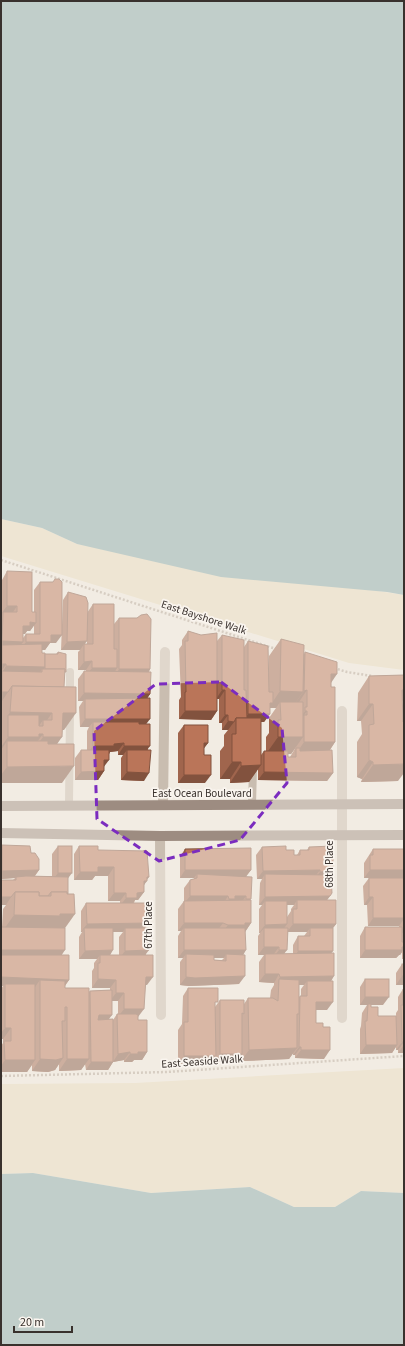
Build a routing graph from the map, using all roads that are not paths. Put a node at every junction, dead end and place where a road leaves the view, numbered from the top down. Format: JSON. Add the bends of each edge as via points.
{"nodes":[{"id":1,"x":165,"y":652,"type":"dead end"},
{"id":2,"x":70,"y":672,"type":"dead end"},
{"id":3,"x":342,"y":711,"type":"dead end"},
{"id":4,"x":253,"y":758,"type":"edge"},
{"id":5,"x":343,"y":803,"type":"junction"},
{"id":6,"x":69,"y":804,"type":"junction"},
{"id":7,"x":404,"y":804,"type":"edge"},
{"id":8,"x":163,"y":805,"type":"junction"},
{"id":9,"x":252,"y":805,"type":"junction"},
{"id":10,"x":1,"y":806,"type":"edge"},
{"id":11,"x":1,"y":833,"type":"edge"},
{"id":12,"x":404,"y":835,"type":"edge"},
{"id":13,"x":160,"y":836,"type":"junction"},
{"id":14,"x":341,"y":836,"type":"junction"},
{"id":15,"x":161,"y":1015,"type":"dead end"},
{"id":16,"x":342,"y":1018,"type":"dead end"}],
"edges":[{"from":1,"to":8,"type":"street"},
{"from":2,"to":6,"type":"lane"},
{"from":3,"to":5,"type":"street","name":"68th Place"},
{"from":4,"to":9,"type":"lane"},
{"from":5,"to":7,"type":"main road","name":"East Ocean Boulevard"},
{"from":5,"to":9,"type":"main road","name":"East Ocean Boulevard"},
{"from":5,"to":14,"type":"street","name":"68th Place"},
{"from":6,"to":8,"type":"main road","name":"East Ocean Boulevard"},
{"from":6,"to":10,"type":"main road","name":"East Ocean Boulevard"},
{"from":8,"to":9,"type":"main road","name":"East Ocean Boulevard"},
{"from":11,"to":13,"type":"main road"},
{"from":12,"to":14,"type":"main road"},
{"from":13,"to":14,"type":"main road"},
{"from":13,"to":15,"type":"street","name":"67th Place"},
{"from":14,"to":16,"type":"street","name":"68th Place"}]}
